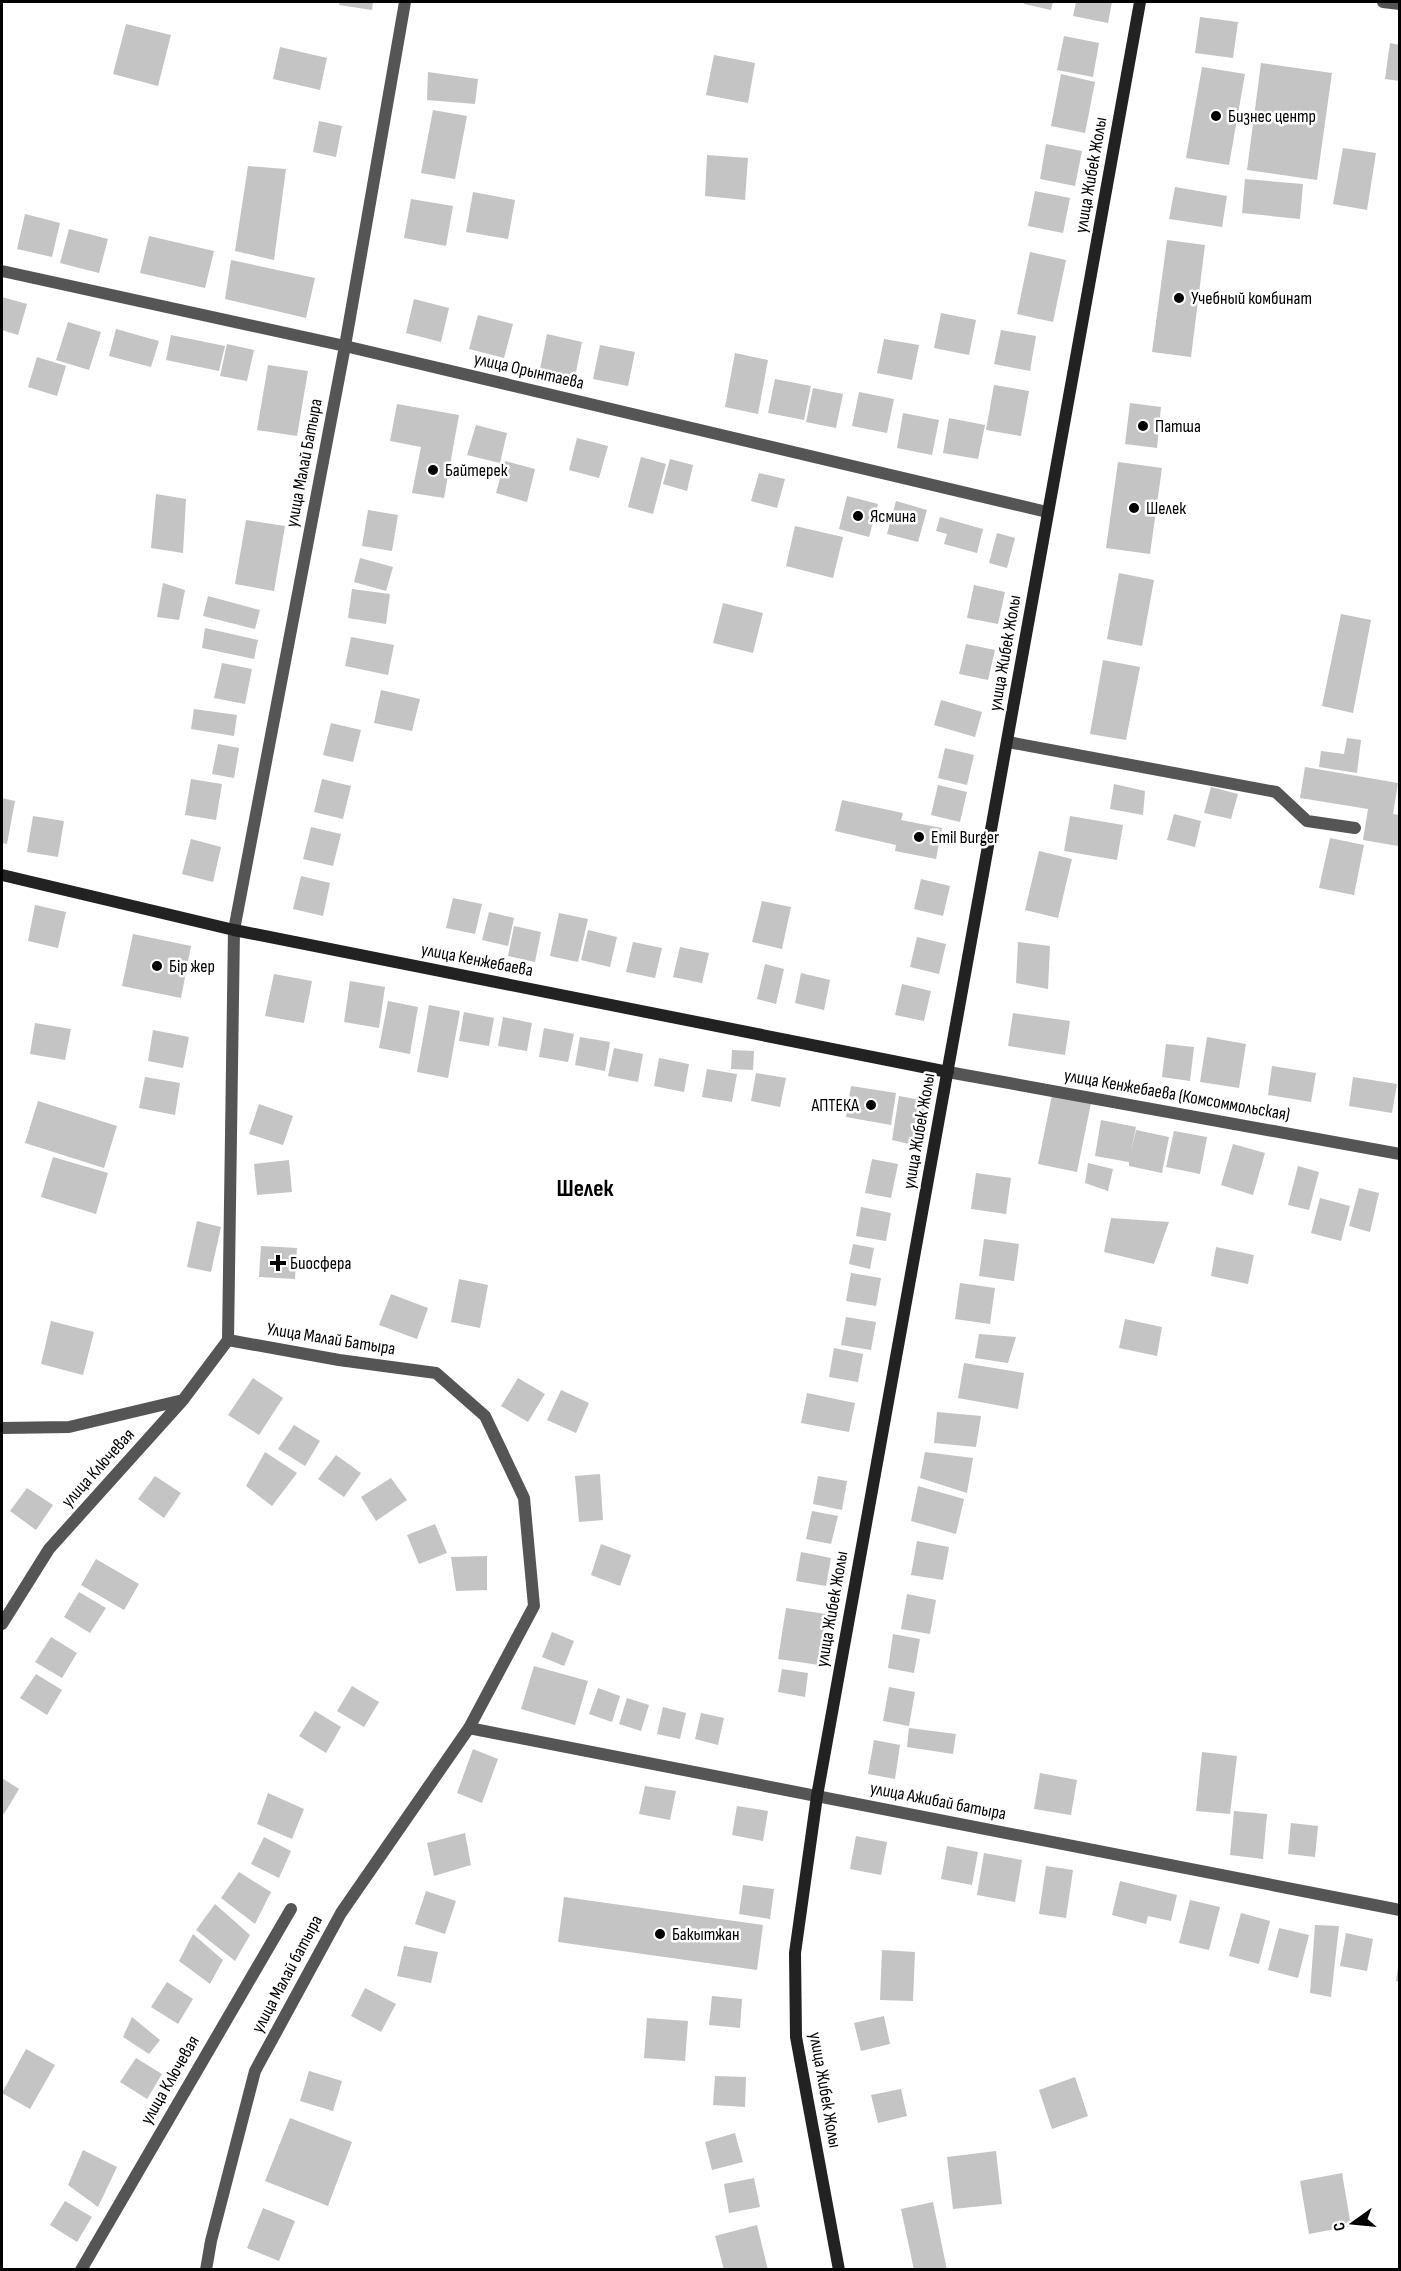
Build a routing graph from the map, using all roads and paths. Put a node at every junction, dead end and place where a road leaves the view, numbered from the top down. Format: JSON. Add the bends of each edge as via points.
{"nodes":[{"id":1,"x":405,"y":2,"type":"edge"},
{"id":2,"x":1140,"y":2,"type":"edge"},
{"id":3,"x":1383,"y":2,"type":"edge"},
{"id":4,"x":1400,"y":4,"type":"edge"},
{"id":5,"x":2,"y":271,"type":"edge"},
{"id":6,"x":345,"y":346,"type":"junction"},
{"id":7,"x":1047,"y":512,"type":"junction"},
{"id":8,"x":1008,"y":742,"type":"junction"},
{"id":9,"x":1355,"y":828,"type":"dead end"},
{"id":10,"x":2,"y":875,"type":"edge"},
{"id":11,"x":234,"y":930,"type":"junction"},
{"id":12,"x":948,"y":1072,"type":"junction"},
{"id":13,"x":1400,"y":1154,"type":"edge"},
{"id":14,"x":228,"y":1340,"type":"junction"},
{"id":15,"x":183,"y":1400,"type":"junction"},
{"id":16,"x":2,"y":1428,"type":"edge"},
{"id":17,"x":2,"y":1624,"type":"edge"},
{"id":18,"x":469,"y":1728,"type":"junction"},
{"id":19,"x":817,"y":1796,"type":"junction"},
{"id":20,"x":291,"y":1909,"type":"dead end"},
{"id":21,"x":1400,"y":1910,"type":"edge"},
{"id":22,"x":81,"y":2270,"type":"edge"},
{"id":23,"x":206,"y":2270,"type":"edge"},
{"id":24,"x":839,"y":2270,"type":"edge"}],
"edges":[{"from":1,"to":6,"type":"street","name":"улица Малай Батыра"},
{"from":2,"to":7,"type":"main road","name":"улица Жибек Жолы"},
{"from":3,"to":4,"type":"street"},
{"from":5,"to":6,"type":"street","name":"улица Орынтаева"},
{"from":6,"to":7,"type":"street","name":"улица Орынтаева"},
{"from":6,"to":11,"type":"street","name":"улица Малай Батыра"},
{"from":7,"to":8,"type":"main road","name":"улица Жибек Жолы"},
{"from":8,"to":9,"type":"street","via":[[1276,792],[1307,821]]},
{"from":8,"to":12,"type":"main road","name":"улица Жибек Жолы"},
{"from":10,"to":11,"type":"main road","name":"улица Кенжебаева"},
{"from":11,"to":12,"type":"main road","name":"улица Кенжебаева"},
{"from":11,"to":14,"type":"street"},
{"from":12,"to":13,"type":"street","name":"улица Кенжебаева (Комсоммольская)"},
{"from":12,"to":19,"type":"main road","name":"улица Жибек Жолы"},
{"from":14,"to":15,"type":"street","name":"улица Ключевая"},
{"from":14,"to":18,"type":"street","name":"Улица Малай Батыра","via":[[436,1374],[485,1416],[524,1498],[534,1606]]},
{"from":15,"to":16,"type":"street","via":[[69,1427]]},
{"from":15,"to":17,"type":"street","name":"улица Ключевая","via":[[49,1548]]},
{"from":18,"to":19,"type":"street","name":"улица Ажибай батыра"},
{"from":18,"to":23,"type":"street","name":"улица Малай батыра","via":[[341,1913],[255,2071]]},
{"from":19,"to":21,"type":"street","name":"улица Ажибай батыра"},
{"from":19,"to":24,"type":"main road","name":"улица Жибек Жолы","via":[[795,1953],[796,2037]]},
{"from":20,"to":22,"type":"street","name":"улица Ключевая"}]}
